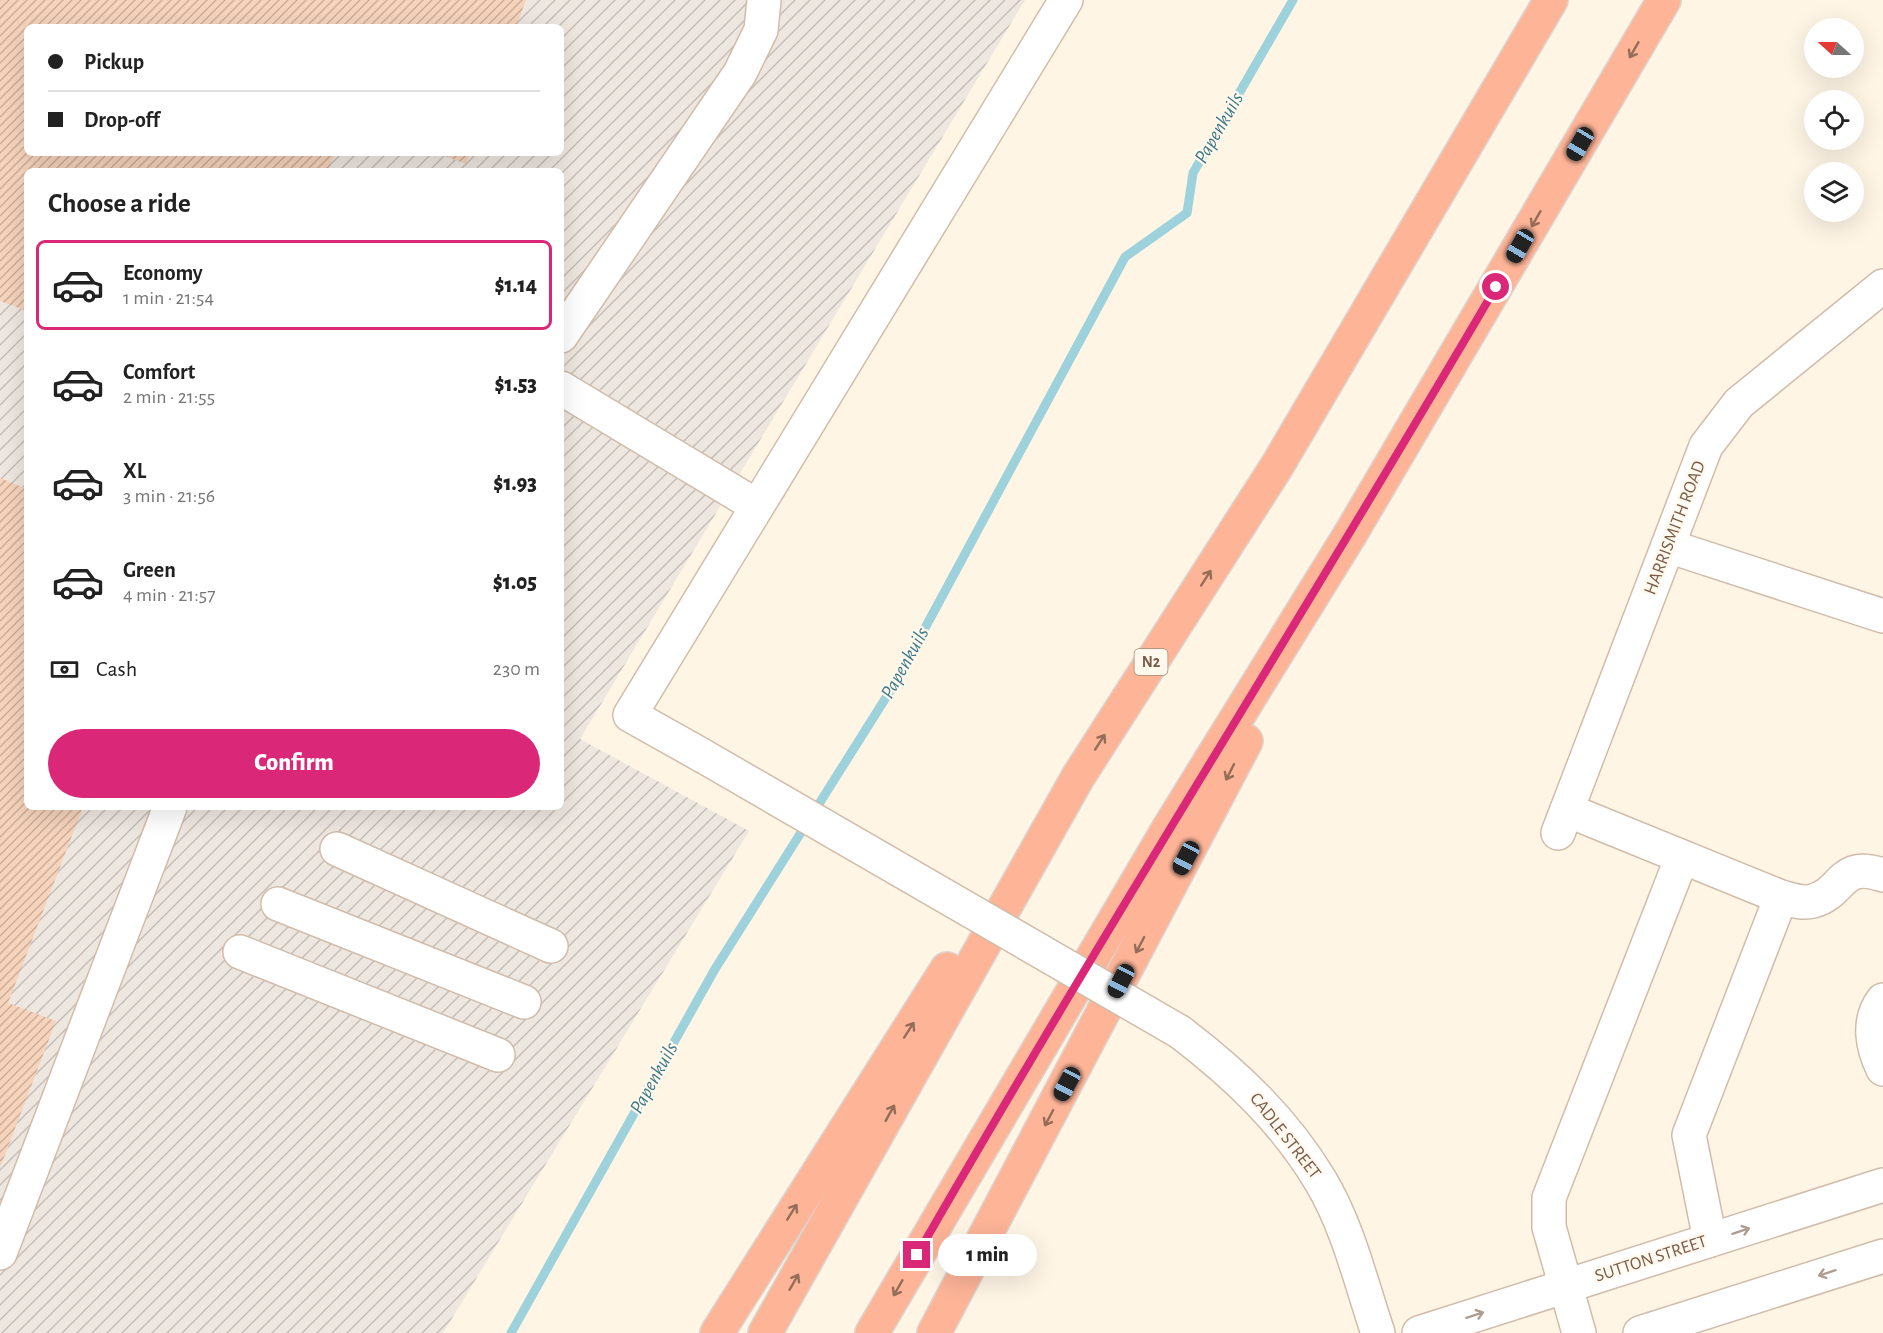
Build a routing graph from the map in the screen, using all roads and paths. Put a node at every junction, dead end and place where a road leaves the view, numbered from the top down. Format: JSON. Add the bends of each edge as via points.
{"nodes":[{"id":1,"x":764,"y":0,"type":"edge"},
{"id":2,"x":1066,"y":0,"type":"edge"},
{"id":3,"x":1551,"y":0,"type":"edge"},
{"id":4,"x":1664,"y":0,"type":"edge"},
{"id":5,"x":1883,"y":286,"type":"edge"},
{"id":6,"x":564,"y":332,"type":"edge"},
{"id":7,"x":564,"y":390,"type":"edge"},
{"id":8,"x":757,"y":506,"type":"junction"},
{"id":9,"x":1351,"y":533,"type":"junction"},
{"id":10,"x":1668,"y":546,"type":"junction"},
{"id":11,"x":1883,"y":616,"type":"edge"},
{"id":12,"x":1078,"y":777,"type":"junction"},
{"id":13,"x":169,"y":810,"type":"edge"},
{"id":14,"x":337,"y":849,"type":"dead end"},
{"id":15,"x":1682,"y":857,"type":"junction"},
{"id":16,"x":1883,"y":875,"type":"edge"},
{"id":17,"x":1781,"y":897,"type":"junction"},
{"id":18,"x":278,"y":904,"type":"dead end"},
{"id":19,"x":551,"y":946,"type":"dead end"},
{"id":20,"x":240,"y":952,"type":"dead end"},
{"id":21,"x":1883,"y":1000,"type":"edge"},
{"id":22,"x":524,"y":1002,"type":"dead end"},
{"id":23,"x":498,"y":1055,"type":"dead end"},
{"id":24,"x":1883,"y":1069,"type":"edge"},
{"id":25,"x":1883,"y":1185,"type":"edge"},
{"id":26,"x":1710,"y":1240,"type":"junction"},
{"id":27,"x":0,"y":1253,"type":"edge"},
{"id":28,"x":1883,"y":1256,"type":"edge"},
{"id":29,"x":1565,"y":1287,"type":"junction"},
{"id":30,"x":717,"y":1333,"type":"edge"},
{"id":31,"x":765,"y":1333,"type":"edge"},
{"id":32,"x":872,"y":1333,"type":"edge"},
{"id":33,"x":934,"y":1333,"type":"edge"},
{"id":34,"x":1378,"y":1333,"type":"edge"},
{"id":35,"x":1419,"y":1333,"type":"edge"},
{"id":36,"x":1579,"y":1333,"type":"edge"},
{"id":37,"x":1640,"y":1333,"type":"edge"}],
"edges":[{"from":1,"to":6,"type":"street","via":[[761,30],[740,73]]},
{"from":2,"to":8,"type":"street"},
{"from":12,"to":3,"type":"highway","number":"N2","one_way":true,"via":[[1277,466]]},
{"from":4,"to":9,"type":"highway","one_way":true},
{"from":5,"to":10,"type":"street","name":"HARRISMITH ROAD","via":[[1726,417],[1706,446]]},
{"from":7,"to":8,"type":"street"},
{"from":8,"to":34,"type":"street","name":"CADLE STREET","bridge":true,"via":[[630,715],[1180,1032],[1223,1065],[1258,1097],[1321,1181],[1340,1222]]},
{"from":9,"to":32,"type":"highway","one_way":true,"via":[[1170,826]]},
{"from":9,"to":33,"type":"highway","one_way":true,"via":[[1197,838]]},
{"from":10,"to":11,"type":"street"},
{"from":10,"to":15,"type":"street","name":"HARRISMITH ROAD","via":[[1562,821]]},
{"from":30,"to":12,"type":"highway","one_way":true,"via":[[994,895]]},
{"from":31,"to":12,"type":"highway","number":"N2","one_way":true},
{"from":13,"to":27,"type":"street"},
{"from":14,"to":19,"type":"street"},
{"from":15,"to":17,"type":"street"},
{"from":15,"to":29,"type":"street","via":[[1549,1198],[1550,1227]]},
{"from":16,"to":17,"type":"street","via":[[1853,872],[1814,901],[1802,903]]},
{"from":17,"to":26,"type":"street","via":[[1689,1135]]},
{"from":18,"to":22,"type":"street"},
{"from":20,"to":23,"type":"street"},
{"from":21,"to":24,"type":"street","via":[[1871,1029]]},
{"from":26,"to":25,"type":"street","name":"SUTTON STREET","one_way":true},
{"from":26,"to":29,"type":"street","name":"SUTTON STREET"},
{"from":28,"to":37,"type":"street","one_way":true},
{"from":35,"to":29,"type":"street","name":"SUTTON STREET","one_way":true},
{"from":29,"to":36,"type":"street"}]}
